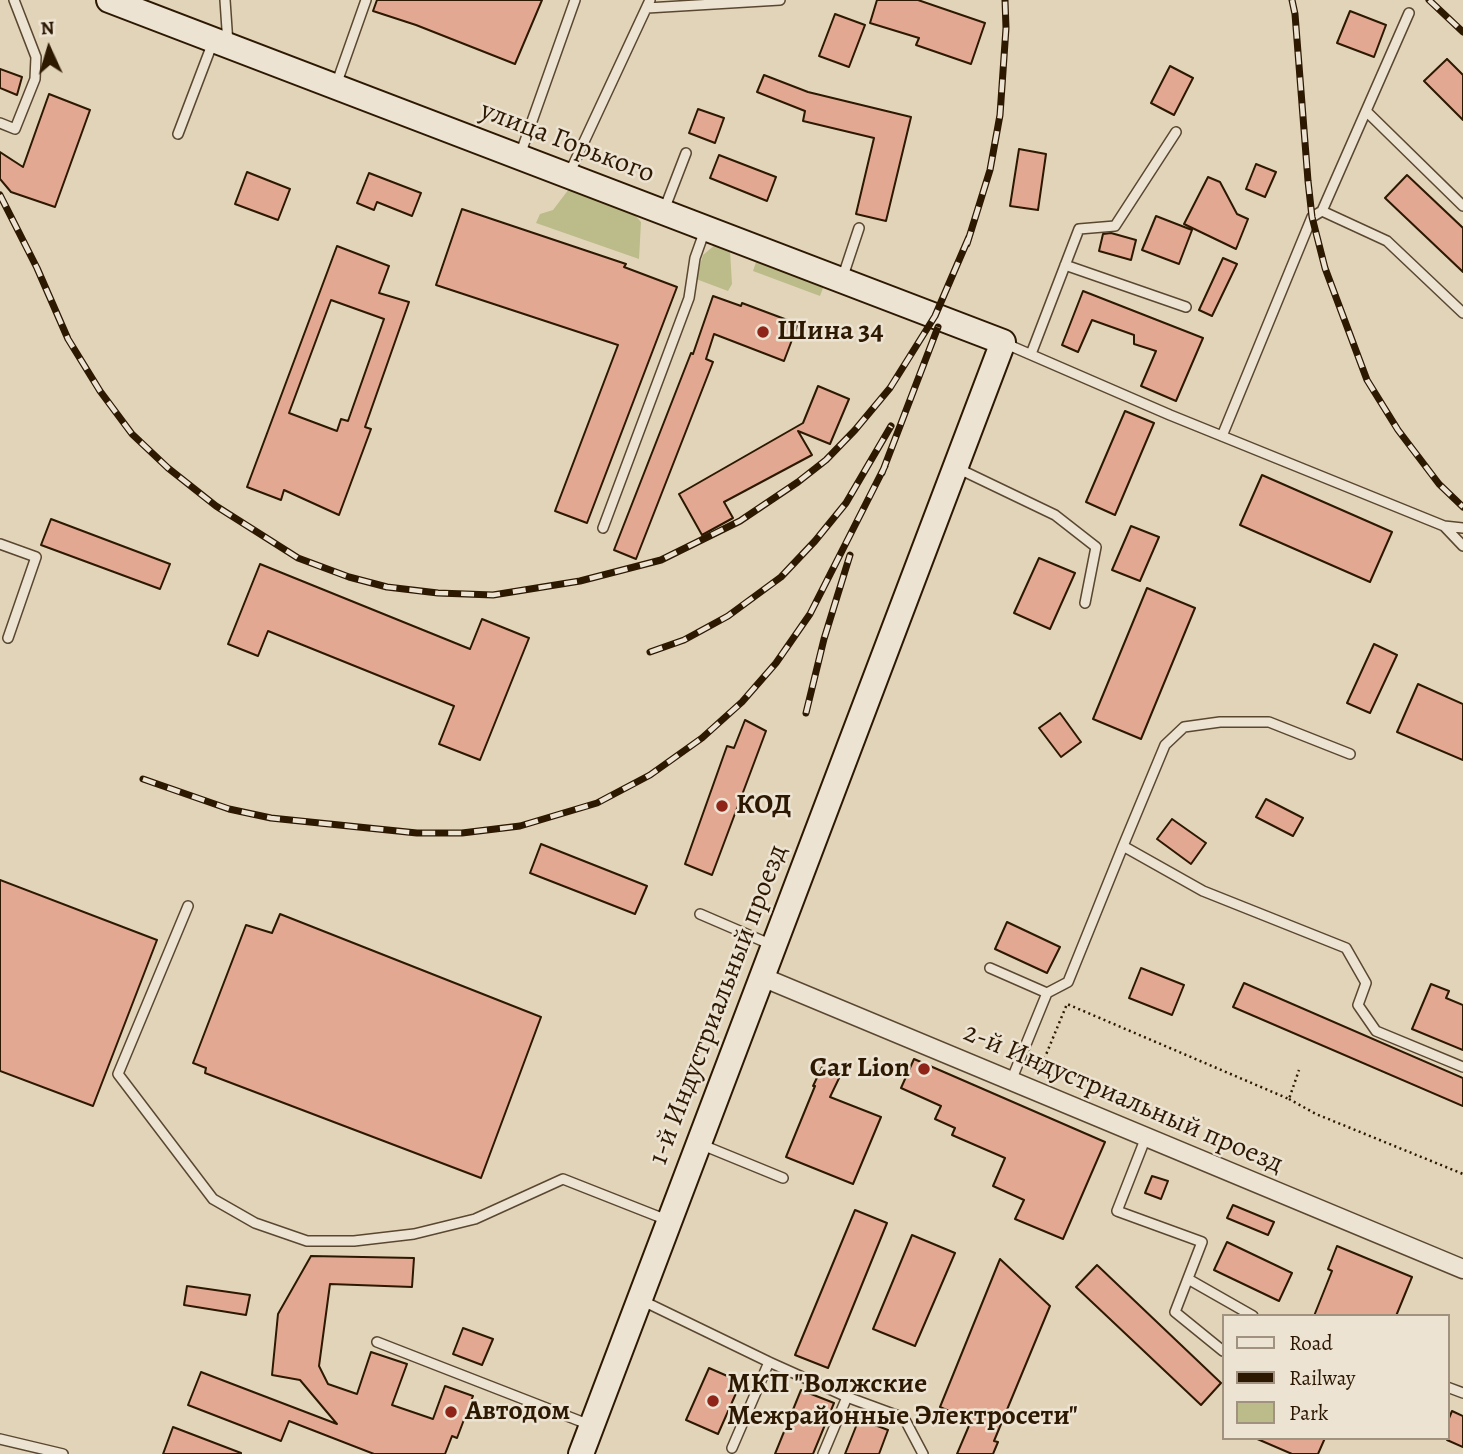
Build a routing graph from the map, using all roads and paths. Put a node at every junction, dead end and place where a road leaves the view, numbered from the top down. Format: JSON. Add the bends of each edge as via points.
{"nodes":[{"id":1,"x":14,"y":0,"type":"edge"},
{"id":2,"x":225,"y":0,"type":"edge"},
{"id":3,"x":366,"y":0,"type":"edge"},
{"id":4,"x":575,"y":0,"type":"edge"},
{"id":5,"x":780,"y":0,"type":"edge"},
{"id":6,"x":114,"y":1,"type":"edge"},
{"id":7,"x":648,"y":4,"type":"edge"},
{"id":8,"x":1409,"y":13,"type":"dead end"},
{"id":9,"x":221,"y":43,"type":"junction"},
{"id":10,"x":336,"y":86,"type":"junction"},
{"id":11,"x":1366,"y":111,"type":"junction"},
{"id":12,"x":0,"y":123,"type":"edge"},
{"id":13,"x":1176,"y":132,"type":"dead end"},
{"id":14,"x":178,"y":134,"type":"dead end"},
{"id":15,"x":686,"y":153,"type":"dead end"},
{"id":16,"x":520,"y":157,"type":"junction"},
{"id":17,"x":569,"y":176,"type":"junction"},
{"id":18,"x":1463,"y":206,"type":"edge"},
{"id":19,"x":1322,"y":211,"type":"junction"},
{"id":20,"x":663,"y":212,"type":"junction"},
{"id":21,"x":705,"y":228,"type":"junction"},
{"id":22,"x":859,"y":228,"type":"dead end"},
{"id":23,"x":1065,"y":265,"type":"junction"},
{"id":24,"x":841,"y":280,"type":"junction"},
{"id":25,"x":1186,"y":307,"type":"dead end"},
{"id":26,"x":1463,"y":313,"type":"edge"},
{"id":27,"x":1003,"y":342,"type":"junction"},
{"id":28,"x":1031,"y":354,"type":"junction"},
{"id":29,"x":1222,"y":436,"type":"junction"},
{"id":30,"x":956,"y":468,"type":"junction"},
{"id":31,"x":1444,"y":526,"type":"junction"},
{"id":32,"x":603,"y":528,"type":"dead end"},
{"id":33,"x":1463,"y":528,"type":"edge"},
{"id":34,"x":0,"y":544,"type":"edge"},
{"id":35,"x":1463,"y":545,"type":"edge"},
{"id":36,"x":1085,"y":603,"type":"dead end"},
{"id":37,"x":8,"y":638,"type":"dead end"},
{"id":38,"x":1350,"y":754,"type":"dead end"},
{"id":39,"x":1123,"y":846,"type":"junction"},
{"id":40,"x":188,"y":906,"type":"dead end"},
{"id":41,"x":700,"y":914,"type":"dead end"},
{"id":42,"x":774,"y":946,"type":"junction"},
{"id":43,"x":990,"y":968,"type":"dead end"},
{"id":44,"x":762,"y":977,"type":"junction"},
{"id":45,"x":1046,"y":993,"type":"junction"},
{"id":46,"x":1463,"y":1067,"type":"edge"},
{"id":47,"x":1299,"y":1070,"type":"dead end"},
{"id":48,"x":1011,"y":1081,"type":"junction"},
{"id":49,"x":1031,"y":1090,"type":"junction"},
{"id":50,"x":1289,"y":1099,"type":"junction"},
{"id":51,"x":1146,"y":1137,"type":"junction"},
{"id":52,"x":699,"y":1143,"type":"junction"},
{"id":53,"x":1463,"y":1174,"type":"edge"},
{"id":54,"x":783,"y":1178,"type":"dead end"},
{"id":55,"x":669,"y":1221,"type":"junction"},
{"id":56,"x":1463,"y":1269,"type":"edge"},
{"id":57,"x":1188,"y":1279,"type":"junction"},
{"id":58,"x":639,"y":1300,"type":"junction"},
{"id":59,"x":1249,"y":1314,"type":"edge"},
{"id":60,"x":377,"y":1342,"type":"dead end"},
{"id":61,"x":1222,"y":1350,"type":"edge"},
{"id":62,"x":769,"y":1362,"type":"junction"},
{"id":63,"x":847,"y":1397,"type":"junction"},
{"id":64,"x":592,"y":1426,"type":"junction"},
{"id":65,"x":0,"y":1439,"type":"edge"},
{"id":66,"x":732,"y":1448,"type":"dead end"},
{"id":67,"x":62,"y":1454,"type":"edge"},
{"id":68,"x":581,"y":1454,"type":"edge"},
{"id":69,"x":823,"y":1454,"type":"edge"},
{"id":70,"x":923,"y":1454,"type":"edge"}],
"edges":[{"from":1,"to":12,"type":"lane","via":[[36,57],[35,79],[15,129]]},
{"from":2,"to":9,"type":"lane"},
{"from":3,"to":10,"type":"lane"},
{"from":4,"to":16,"type":"lane"},
{"from":5,"to":7,"type":"lane"},
{"from":6,"to":9,"type":"street","name":"улица Горького"},
{"from":7,"to":17,"type":"lane"},
{"from":8,"to":11,"type":"lane"},
{"from":9,"to":10,"type":"street","name":"улица Горького"},
{"from":9,"to":14,"type":"lane"},
{"from":10,"to":16,"type":"street","name":"улица Горького"},
{"from":11,"to":18,"type":"lane"},
{"from":11,"to":19,"type":"lane"},
{"from":13,"to":23,"type":"lane","via":[[1115,226],[1079,229]]},
{"from":15,"to":20,"type":"lane"},
{"from":16,"to":17,"type":"street","name":"улица Горького"},
{"from":17,"to":20,"type":"street","name":"улица Горького"},
{"from":19,"to":26,"type":"lane","via":[[1387,241]]},
{"from":19,"to":29,"type":"lane","via":[[1312,217]]},
{"from":20,"to":21,"type":"street","name":"улица Горького"},
{"from":21,"to":24,"type":"street","name":"улица Горького"},
{"from":21,"to":32,"type":"lane","via":[[689,299]]},
{"from":22,"to":24,"type":"lane"},
{"from":23,"to":25,"type":"lane"},
{"from":23,"to":28,"type":"lane"},
{"from":24,"to":27,"type":"street","name":"улица Горького"},
{"from":27,"to":28,"type":"lane"},
{"from":27,"to":30,"type":"street","name":"1-й Индустриальный проезд"},
{"from":28,"to":29,"type":"lane"},
{"from":29,"to":31,"type":"lane"},
{"from":30,"to":36,"type":"lane","via":[[1055,515],[1096,547]]},
{"from":30,"to":42,"type":"street","name":"1-й Индустриальный проезд"},
{"from":31,"to":33,"type":"lane"},
{"from":31,"to":35,"type":"lane"},
{"from":34,"to":37,"type":"lane","via":[[36,557]]},
{"from":38,"to":39,"type":"lane","via":[[1269,722],[1184,727],[1165,745]]},
{"from":39,"to":45,"type":"lane","via":[[1068,982]]},
{"from":39,"to":46,"type":"lane","via":[[1202,891],[1346,948],[1366,983],[1358,1005],[1376,1031]]},
{"from":40,"to":55,"type":"lane","via":[[118,1074],[213,1199],[254,1223],[307,1241],[414,1234],[475,1219],[564,1179]]},
{"from":41,"to":42,"type":"lane"},
{"from":42,"to":44,"type":"street","name":"1-й Индустриальный проезд"},
{"from":43,"to":45,"type":"lane"},
{"from":44,"to":48,"type":"street","name":"2-й Индустриальный проезд"},
{"from":44,"to":52,"type":"street","name":"1-й Индустриальный проезд"},
{"from":45,"to":48,"type":"lane"},
{"from":47,"to":50,"type":"path"},
{"from":48,"to":49,"type":"street","name":"2-й Индустриальный проезд"},
{"from":49,"to":50,"type":"path","via":[[1067,1004]]},
{"from":49,"to":51,"type":"street","name":"2-й Индустриальный проезд"},
{"from":50,"to":53,"type":"path"},
{"from":51,"to":56,"type":"street","name":"2-й Индустриальный проезд"},
{"from":51,"to":57,"type":"lane","via":[[1117,1211],[1202,1242]]},
{"from":52,"to":54,"type":"lane"},
{"from":52,"to":55,"type":"street","name":"1-й Индустриальный проезд"},
{"from":55,"to":58,"type":"street","name":"1-й Индустриальный проезд"},
{"from":57,"to":59,"type":"lane"},
{"from":57,"to":61,"type":"lane","via":[[1175,1312]]},
{"from":58,"to":62,"type":"lane"},
{"from":58,"to":64,"type":"street","name":"1-й Индустриальный проезд"},
{"from":60,"to":64,"type":"lane"},
{"from":62,"to":63,"type":"lane"},
{"from":62,"to":66,"type":"lane"},
{"from":63,"to":69,"type":"lane"},
{"from":63,"to":70,"type":"lane","via":[[904,1418]]},
{"from":64,"to":68,"type":"street","name":"1-й Индустриальный проезд"},
{"from":65,"to":67,"type":"lane"}]}
